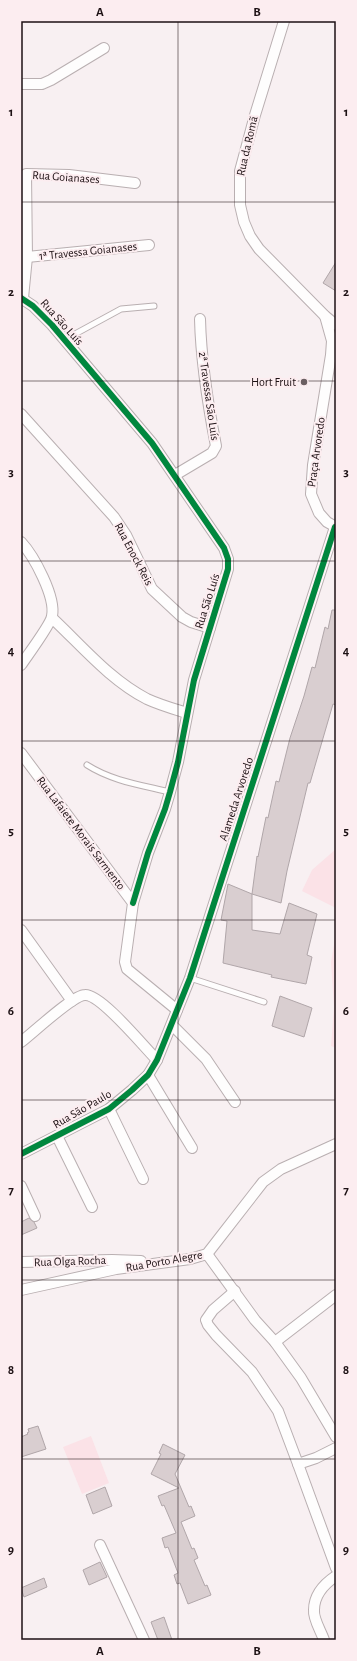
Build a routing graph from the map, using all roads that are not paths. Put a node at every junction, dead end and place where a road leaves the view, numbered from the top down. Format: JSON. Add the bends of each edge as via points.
{"nodes":[{"id":1,"x":284,"y":21,"type":"edge"},
{"id":2,"x":104,"y":48,"type":"dead end"},
{"id":3,"x":21,"y":84,"type":"edge"},
{"id":4,"x":135,"y":183,"type":"dead end"},
{"id":5,"x":24,"y":213,"type":"edge"},
{"id":6,"x":149,"y":245,"type":"dead end"},
{"id":7,"x":27,"y":258,"type":"junction"},
{"id":8,"x":22,"y":298,"type":"edge"},
{"id":9,"x":154,"y":306,"type":"dead end"},
{"id":10,"x":325,"y":316,"type":"junction"},
{"id":11,"x":200,"y":319,"type":"dead end"},
{"id":12,"x":336,"y":325,"type":"edge"},
{"id":13,"x":64,"y":340,"type":"junction"},
{"id":14,"x":336,"y":378,"type":"edge"},
{"id":15,"x":326,"y":390,"type":"junction"},
{"id":16,"x":21,"y":414,"type":"edge"},
{"id":17,"x":175,"y":475,"type":"junction"},
{"id":18,"x":335,"y":527,"type":"edge"},
{"id":19,"x":21,"y":542,"type":"edge"},
{"id":20,"x":52,"y":618,"type":"junction"},
{"id":21,"x":210,"y":628,"type":"junction"},
{"id":22,"x":21,"y":665,"type":"edge"},
{"id":23,"x":187,"y":713,"type":"junction"},
{"id":24,"x":21,"y":753,"type":"edge"},
{"id":25,"x":87,"y":765,"type":"dead end"},
{"id":26,"x":170,"y":792,"type":"junction"},
{"id":27,"x":133,"y":903,"type":"junction"},
{"id":28,"x":21,"y":930,"type":"edge"},
{"id":29,"x":25,"y":943,"type":"edge"},
{"id":30,"x":190,"y":978,"type":"junction"},
{"id":31,"x":72,"y":1001,"type":"junction"},
{"id":32,"x":264,"y":1002,"type":"dead end"},
{"id":33,"x":177,"y":1010,"type":"junction"},
{"id":34,"x":172,"y":1025,"type":"junction"},
{"id":35,"x":21,"y":1042,"type":"edge"},
{"id":36,"x":157,"y":1060,"type":"junction"},
{"id":37,"x":148,"y":1075,"type":"junction"},
{"id":38,"x":235,"y":1102,"type":"dead end"},
{"id":39,"x":109,"y":1109,"type":"junction"},
{"id":40,"x":56,"y":1136,"type":"junction"},
{"id":41,"x":336,"y":1144,"type":"edge"},
{"id":42,"x":192,"y":1148,"type":"dead end"},
{"id":43,"x":21,"y":1154,"type":"edge"},
{"id":44,"x":143,"y":1179,"type":"dead end"},
{"id":45,"x":21,"y":1186,"type":"edge"},
{"id":46,"x":92,"y":1207,"type":"dead end"},
{"id":47,"x":35,"y":1216,"type":"dead end"},
{"id":48,"x":207,"y":1254,"type":"junction"},
{"id":49,"x":21,"y":1262,"type":"edge"},
{"id":50,"x":166,"y":1262,"type":"junction"},
{"id":51,"x":21,"y":1290,"type":"edge"},
{"id":52,"x":235,"y":1291,"type":"junction"},
{"id":53,"x":336,"y":1295,"type":"edge"},
{"id":54,"x":275,"y":1342,"type":"junction"},
{"id":55,"x":336,"y":1437,"type":"edge"},
{"id":56,"x":336,"y":1448,"type":"edge"},
{"id":57,"x":298,"y":1464,"type":"junction"},
{"id":58,"x":100,"y":1545,"type":"dead end"},
{"id":59,"x":336,"y":1568,"type":"edge"},
{"id":60,"x":336,"y":1576,"type":"edge"},
{"id":61,"x":144,"y":1640,"type":"edge"},
{"id":62,"x":324,"y":1640,"type":"edge"}],
"edges":[{"from":1,"to":10,"type":"street","name":"Rua da Romã","via":[[254,114],[240,171],[240,205],[250,236],[259,249]]},
{"from":2,"to":3,"type":"street","via":[[42,84]]},
{"from":4,"to":5,"type":"street","name":"Rua Goianases","via":[[69,175],[26,174]]},
{"from":5,"to":7,"type":"street","name":"Rua Goianases"},
{"from":6,"to":7,"type":"street","name":"1ª Travessa Goianases"},
{"from":7,"to":8,"type":"street","name":"Rua Goianases"},
{"from":8,"to":13,"type":"street","name":"Rua São Luís","via":[[33,306]]},
{"from":9,"to":13,"type":"lane","via":[[121,308]]},
{"from":10,"to":12,"type":"street"},
{"from":10,"to":15,"type":"street","name":"Praça Arvoredo","via":[[332,341]]},
{"from":11,"to":17,"type":"street","name":"2ª Travessa São Luís","via":[[200,342],[216,446],[212,453]]},
{"from":13,"to":17,"type":"street","name":"Rua São Luís","via":[[152,443]]},
{"from":14,"to":15,"type":"street","name":"Praça Arvoredo"},
{"from":15,"to":18,"type":"street","name":"Praça Arvoredo","via":[[310,480],[311,494],[319,513]]},
{"from":16,"to":21,"type":"street","name":"Rua Enock Reis","via":[[114,517],[152,589],[182,618]]},
{"from":17,"to":21,"type":"street","name":"Rua São Luís","via":[[224,548],[228,558],[225,582]]},
{"from":18,"to":30,"type":"street","name":"Alameda Arvoredo"},
{"from":19,"to":20,"type":"street","via":[[41,572],[53,606]]},
{"from":20,"to":22,"type":"street"},
{"from":20,"to":23,"type":"street","via":[[114,677],[131,689],[158,704]]},
{"from":21,"to":23,"type":"street","name":"Rua São Luís"},
{"from":23,"to":26,"type":"street","name":"Rua São Luís"},
{"from":24,"to":27,"type":"street","name":"Rua Lafaiete Morais Sarmento"},
{"from":25,"to":26,"type":"lane","via":[[117,780]]},
{"from":26,"to":27,"type":"street","name":"Rua São Luís"},
{"from":27,"to":33,"type":"street","via":[[125,965],[130,973]]},
{"from":28,"to":29,"type":"street"},
{"from":29,"to":31,"type":"street"},
{"from":30,"to":32,"type":"lane"},
{"from":30,"to":33,"type":"street","name":"Alameda Arvoredo"},
{"from":31,"to":35,"type":"street"},
{"from":31,"to":36,"type":"street","via":[[85,995],[106,1005]]},
{"from":33,"to":34,"type":"street","name":"Alameda Arvoredo"},
{"from":34,"to":36,"type":"street","name":"Alameda Arvoredo"},
{"from":34,"to":38,"type":"street","via":[[206,1059]]},
{"from":36,"to":37,"type":"street","name":"Alameda Arvoredo"},
{"from":37,"to":39,"type":"street","name":"Rua São Paulo"},
{"from":37,"to":42,"type":"street"},
{"from":39,"to":40,"type":"street","name":"Rua São Paulo"},
{"from":39,"to":44,"type":"street"},
{"from":40,"to":43,"type":"street","name":"Rua São Paulo"},
{"from":40,"to":46,"type":"street"},
{"from":41,"to":48,"type":"street","name":"Rua Porto Alegre","via":[[281,1169],[263,1182]]},
{"from":45,"to":47,"type":"street"},
{"from":48,"to":50,"type":"street","name":"Rua Porto Alegre"},
{"from":48,"to":52,"type":"street"},
{"from":49,"to":50,"type":"street","name":"Rua Olga Rocha"},
{"from":50,"to":51,"type":"street","name":"Rua Porto Alegre","via":[[116,1269]]},
{"from":52,"to":54,"type":"street","via":[[255,1320]]},
{"from":52,"to":57,"type":"street","via":[[213,1310],[206,1320],[216,1335],[252,1372],[278,1411]]},
{"from":53,"to":54,"type":"street"},
{"from":54,"to":55,"type":"street"},
{"from":56,"to":57,"type":"street"},
{"from":57,"to":59,"type":"street"},
{"from":58,"to":61,"type":"street"},
{"from":60,"to":62,"type":"street","via":[[326,1582],[317,1596],[314,1610]]}]}
